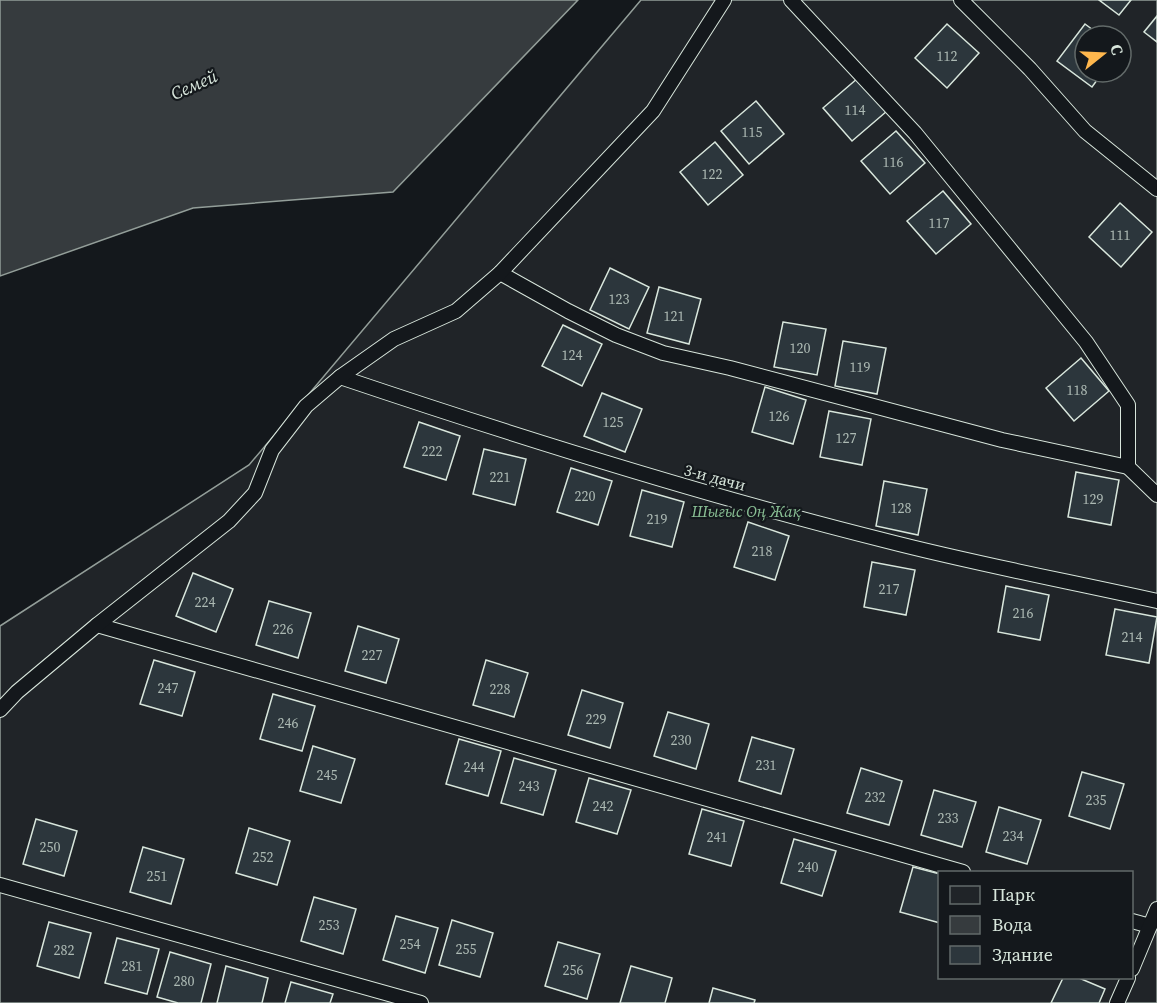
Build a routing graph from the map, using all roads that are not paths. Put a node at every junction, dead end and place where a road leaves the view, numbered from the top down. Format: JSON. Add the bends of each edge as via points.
{"nodes":[{"id":1,"x":724,"y":0,"type":"edge"},
{"id":2,"x":790,"y":0,"type":"edge"},
{"id":3,"x":961,"y":0,"type":"edge"},
{"id":4,"x":1157,"y":189,"type":"edge"},
{"id":5,"x":500,"y":273,"type":"junction"},
{"id":6,"x":340,"y":377,"type":"junction"},
{"id":7,"x":1128,"y":467,"type":"junction"},
{"id":8,"x":1157,"y":495,"type":"edge"},
{"id":9,"x":1157,"y":601,"type":"edge"},
{"id":10,"x":97,"y":625,"type":"junction"},
{"id":11,"x":0,"y":710,"type":"edge"},
{"id":12,"x":956,"y":871,"type":"edge"},
{"id":13,"x":0,"y":885,"type":"edge"},
{"id":14,"x":1157,"y":909,"type":"edge"},
{"id":15,"x":1133,"y":922,"type":"edge"},
{"id":16,"x":1150,"y":926,"type":"junction"},
{"id":17,"x":1133,"y":964,"type":"edge"},
{"id":18,"x":1128,"y":979,"type":"edge"},
{"id":19,"x":421,"y":1003,"type":"edge"},
{"id":20,"x":1117,"y":1003,"type":"edge"}],
"edges":[{"from":1,"to":5,"type":"lane","via":[[653,111]]},
{"from":2,"to":7,"type":"lane","via":[[915,133],[1086,342],[1128,405]]},
{"from":3,"to":4,"type":"lane","via":[[1085,131]]},
{"from":5,"to":6,"type":"lane","via":[[456,311],[394,339]]},
{"from":5,"to":7,"type":"lane","via":[[616,335],[663,352],[1002,440]]},
{"from":6,"to":9,"type":"lane","name":"3-и дачи","via":[[682,486],[888,542]]},
{"from":6,"to":10,"type":"lane","via":[[306,406],[272,450],[255,493],[229,521]]},
{"from":7,"to":8,"type":"lane"},
{"from":10,"to":11,"type":"lane"},
{"from":10,"to":12,"type":"lane"},
{"from":13,"to":19,"type":"lane"},
{"from":14,"to":16,"type":"lane"},
{"from":15,"to":16,"type":"lane"},
{"from":16,"to":17,"type":"lane"},
{"from":18,"to":20,"type":"lane"}]}
